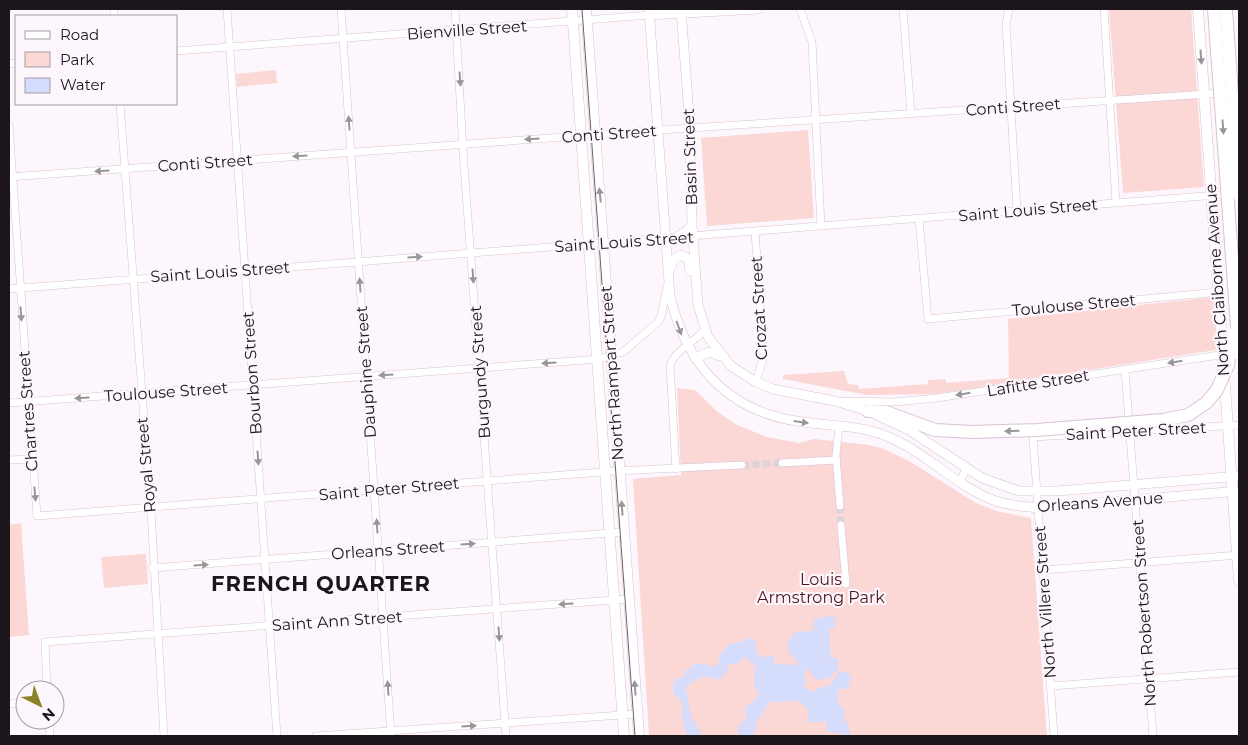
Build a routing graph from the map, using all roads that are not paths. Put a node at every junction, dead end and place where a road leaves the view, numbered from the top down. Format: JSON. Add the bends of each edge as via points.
{"nodes":[{"id":1,"x":227,"y":9,"type":"edge"},
{"id":2,"x":341,"y":9,"type":"edge"},
{"id":3,"x":455,"y":9,"type":"edge"},
{"id":4,"x":572,"y":9,"type":"edge"},
{"id":5,"x":586,"y":9,"type":"edge"},
{"id":6,"x":739,"y":9,"type":"edge"},
{"id":7,"x":758,"y":9,"type":"edge"},
{"id":8,"x":800,"y":9,"type":"edge"},
{"id":9,"x":903,"y":9,"type":"edge"},
{"id":10,"x":1009,"y":9,"type":"edge"},
{"id":11,"x":1104,"y":9,"type":"edge"},
{"id":12,"x":1198,"y":9,"type":"edge"},
{"id":13,"x":1214,"y":9,"type":"edge"},
{"id":14,"x":1226,"y":9,"type":"edge"},
{"id":15,"x":681,"y":11,"type":"edge"},
{"id":16,"x":649,"y":12,"type":"edge"},
{"id":17,"x":587,"y":21,"type":"junction"},
{"id":18,"x":573,"y":22,"type":"junction"},
{"id":19,"x":456,"y":31,"type":"junction"},
{"id":20,"x":343,"y":39,"type":"junction"},
{"id":21,"x":230,"y":47,"type":"junction"},
{"id":22,"x":178,"y":51,"type":"edge"},
{"id":23,"x":1239,"y":92,"type":"edge"},
{"id":24,"x":1204,"y":95,"type":"junction"},
{"id":25,"x":1110,"y":101,"type":"junction"},
{"id":26,"x":120,"y":105,"type":"edge"},
{"id":27,"x":1010,"y":107,"type":"junction"},
{"id":28,"x":911,"y":114,"type":"junction"},
{"id":29,"x":817,"y":121,"type":"junction"},
{"id":30,"x":9,"y":126,"type":"edge"},
{"id":31,"x":690,"y":128,"type":"junction"},
{"id":32,"x":658,"y":130,"type":"junction"},
{"id":33,"x":595,"y":135,"type":"junction"},
{"id":34,"x":581,"y":136,"type":"junction"},
{"id":35,"x":464,"y":144,"type":"junction"},
{"id":36,"x":351,"y":153,"type":"junction"},
{"id":37,"x":238,"y":161,"type":"junction"},
{"id":38,"x":125,"y":169,"type":"junction"},
{"id":39,"x":10,"y":177,"type":"edge"},
{"id":40,"x":1239,"y":194,"type":"edge"},
{"id":41,"x":1210,"y":196,"type":"junction"},
{"id":42,"x":1116,"y":203,"type":"junction"},
{"id":43,"x":1017,"y":211,"type":"junction"},
{"id":44,"x":919,"y":218,"type":"junction"},
{"id":45,"x":692,"y":224,"type":"junction"},
{"id":46,"x":821,"y":226,"type":"junction"},
{"id":47,"x":755,"y":232,"type":"junction"},
{"id":48,"x":677,"y":237,"type":"junction"},
{"id":49,"x":693,"y":237,"type":"junction"},
{"id":50,"x":665,"y":238,"type":"junction"},
{"id":51,"x":604,"y":243,"type":"junction"},
{"id":52,"x":589,"y":244,"type":"junction"},
{"id":53,"x":471,"y":253,"type":"junction"},
{"id":54,"x":359,"y":262,"type":"junction"},
{"id":55,"x":245,"y":270,"type":"junction"},
{"id":56,"x":132,"y":278,"type":"junction"},
{"id":57,"x":668,"y":281,"type":"junction"},
{"id":58,"x":20,"y":288,"type":"junction"},
{"id":59,"x":9,"y":289,"type":"edge"},
{"id":60,"x":1219,"y":292,"type":"junction"},
{"id":61,"x":698,"y":308,"type":"junction"},
{"id":62,"x":1236,"y":314,"type":"junction"},
{"id":63,"x":705,"y":329,"type":"junction"},
{"id":64,"x":687,"y":346,"type":"junction"},
{"id":65,"x":1239,"y":353,"type":"edge"},
{"id":66,"x":1224,"y":355,"type":"junction"},
{"id":67,"x":610,"y":357,"type":"junction"},
{"id":68,"x":723,"y":357,"type":"junction"},
{"id":69,"x":694,"y":358,"type":"junction"},
{"id":70,"x":597,"y":360,"type":"junction"},
{"id":71,"x":480,"y":368,"type":"junction"},
{"id":72,"x":1125,"y":370,"type":"junction"},
{"id":73,"x":367,"y":377,"type":"junction"},
{"id":74,"x":756,"y":382,"type":"junction"},
{"id":75,"x":253,"y":385,"type":"junction"},
{"id":76,"x":140,"y":393,"type":"junction"},
{"id":77,"x":835,"y":400,"type":"junction"},
{"id":78,"x":27,"y":402,"type":"junction"},
{"id":79,"x":9,"y":403,"type":"edge"},
{"id":80,"x":868,"y":411,"type":"junction"},
{"id":81,"x":1239,"y":425,"type":"edge"},
{"id":82,"x":839,"y":426,"type":"junction"},
{"id":83,"x":1228,"y":426,"type":"junction"},
{"id":84,"x":1131,"y":431,"type":"junction"},
{"id":85,"x":1033,"y":437,"type":"joint"},
{"id":86,"x":32,"y":459,"type":"junction"},
{"id":87,"x":9,"y":460,"type":"edge"},
{"id":88,"x":836,"y":460,"type":"junction"},
{"id":89,"x":782,"y":463,"type":"tunnel mouth"},
{"id":90,"x":742,"y":465,"type":"tunnel mouth"},
{"id":91,"x":967,"y":468,"type":"junction"},
{"id":92,"x":676,"y":469,"type":"junction"},
{"id":93,"x":619,"y":471,"type":"junction"},
{"id":94,"x":605,"y":472,"type":"junction"},
{"id":95,"x":1236,"y":476,"type":"edge"},
{"id":96,"x":488,"y":481,"type":"junction"},
{"id":97,"x":959,"y":482,"type":"junction"},
{"id":98,"x":1135,"y":485,"type":"junction"},
{"id":99,"x":374,"y":491,"type":"junction"},
{"id":100,"x":1037,"y":492,"type":"junction"},
{"id":101,"x":1236,"y":492,"type":"edge"},
{"id":102,"x":260,"y":499,"type":"junction"},
{"id":103,"x":1136,"y":500,"type":"junction"},
{"id":104,"x":840,"y":506,"type":"tunnel mouth"},
{"id":105,"x":150,"y":507,"type":"junction"},
{"id":106,"x":1038,"y":508,"type":"junction"},
{"id":107,"x":37,"y":516,"type":"joint"},
{"id":108,"x":842,"y":525,"type":"tunnel mouth"},
{"id":109,"x":624,"y":532,"type":"junction"},
{"id":110,"x":610,"y":534,"type":"junction"},
{"id":111,"x":492,"y":542,"type":"junction"},
{"id":112,"x":379,"y":551,"type":"junction"},
{"id":113,"x":1238,"y":555,"type":"edge"},
{"id":114,"x":265,"y":560,"type":"junction"},
{"id":115,"x":1140,"y":563,"type":"junction"},
{"id":116,"x":152,"y":568,"type":"junction"},
{"id":117,"x":1043,"y":570,"type":"junction"},
{"id":118,"x":1239,"y":581,"type":"edge"},
{"id":119,"x":846,"y":584,"type":"dead end"},
{"id":120,"x":614,"y":600,"type":"junction"},
{"id":121,"x":628,"y":600,"type":"junction"},
{"id":122,"x":497,"y":609,"type":"junction"},
{"id":123,"x":383,"y":618,"type":"junction"},
{"id":124,"x":269,"y":626,"type":"junction"},
{"id":125,"x":157,"y":634,"type":"junction"},
{"id":126,"x":1239,"y":672,"type":"edge"},
{"id":127,"x":1149,"y":678,"type":"junction"},
{"id":128,"x":47,"y":680,"type":"edge"},
{"id":129,"x":1051,"y":686,"type":"junction"},
{"id":130,"x":637,"y":714,"type":"junction"},
{"id":131,"x":623,"y":715,"type":"junction"},
{"id":132,"x":505,"y":723,"type":"junction"},
{"id":133,"x":391,"y":734,"type":"edge"},
{"id":134,"x":164,"y":736,"type":"edge"},
{"id":135,"x":277,"y":736,"type":"edge"},
{"id":136,"x":316,"y":736,"type":"edge"},
{"id":137,"x":506,"y":736,"type":"edge"},
{"id":138,"x":624,"y":736,"type":"edge"},
{"id":139,"x":639,"y":736,"type":"edge"},
{"id":140,"x":1054,"y":736,"type":"edge"},
{"id":141,"x":1153,"y":736,"type":"edge"}],
"edges":[{"from":1,"to":21,"type":"street","name":"Bourbon Street"},
{"from":2,"to":20,"type":"street","name":"Dauphine Street"},
{"from":3,"to":19,"type":"street","name":"Burgundy Street"},
{"from":4,"to":18,"type":"main road","name":"North Rampart Street"},
{"from":5,"to":17,"type":"main road","name":"North Rampart Street"},
{"from":6,"to":7,"type":"street","name":"Bienville Street"},
{"from":6,"to":15,"type":"street","name":"Bienville Street"},
{"from":8,"to":29,"type":"street","via":[[812,42]]},
{"from":9,"to":28,"type":"street"},
{"from":10,"to":27,"type":"street","via":[[1006,24]]},
{"from":11,"to":25,"type":"street"},
{"from":12,"to":24,"type":"main road","name":"North Claiborne Avenue","one_way":true},
{"from":13,"to":62,"type":"highway","one_way":true,"bridge":true},
{"from":14,"to":40,"type":"highway","bridge":true},
{"from":15,"to":16,"type":"street","name":"Bienville Street"},
{"from":15,"to":31,"type":"street","name":"Basin Street"},
{"from":16,"to":17,"type":"street","name":"Bienville Street"},
{"from":16,"to":32,"type":"street","name":"Basin Street"},
{"from":17,"to":18,"type":"street","name":"Bienville Street"},
{"from":17,"to":33,"type":"main road","name":"North Rampart Street"},
{"from":18,"to":19,"type":"street","name":"Bienville Street"},
{"from":18,"to":34,"type":"main road","name":"North Rampart Street"},
{"from":19,"to":20,"type":"street","name":"Bienville Street"},
{"from":19,"to":35,"type":"street","name":"Burgundy Street","one_way":true},
{"from":20,"to":21,"type":"street","name":"Bienville Street"},
{"from":36,"to":20,"type":"street","name":"Dauphine Street","one_way":true},
{"from":21,"to":22,"type":"street","name":"Bienville Street"},
{"from":21,"to":37,"type":"street","name":"Bourbon Street"},
{"from":23,"to":24,"type":"street","name":"Conti Street"},
{"from":24,"to":25,"type":"street","name":"Conti Street"},
{"from":24,"to":41,"type":"main road","name":"North Claiborne Avenue"},
{"from":25,"to":27,"type":"street","name":"Conti Street"},
{"from":25,"to":42,"type":"street"},
{"from":26,"to":38,"type":"street","name":"Royal Street"},
{"from":27,"to":28,"type":"street","name":"Conti Street"},
{"from":27,"to":43,"type":"street"},
{"from":28,"to":29,"type":"street","name":"Conti Street"},
{"from":29,"to":31,"type":"street","name":"Conti Street"},
{"from":29,"to":46,"type":"street"},
{"from":30,"to":39,"type":"street","name":"Chartres Street"},
{"from":31,"to":32,"type":"street","name":"Conti Street"},
{"from":31,"to":45,"type":"street","name":"Basin Street"},
{"from":32,"to":33,"type":"street","name":"Conti Street"},
{"from":32,"to":50,"type":"street","name":"Basin Street"},
{"from":33,"to":34,"type":"street","name":"Conti Street"},
{"from":51,"to":33,"type":"main road","name":"North Rampart Street","one_way":true},
{"from":34,"to":35,"type":"street","name":"Conti Street","one_way":true},
{"from":34,"to":52,"type":"main road","name":"North Rampart Street"},
{"from":35,"to":36,"type":"street","name":"Conti Street"},
{"from":35,"to":53,"type":"street","name":"Burgundy Street"},
{"from":36,"to":37,"type":"street","name":"Conti Street","one_way":true},
{"from":36,"to":54,"type":"street","name":"Dauphine Street"},
{"from":37,"to":38,"type":"street","name":"Conti Street"},
{"from":37,"to":55,"type":"street","name":"Bourbon Street"},
{"from":38,"to":39,"type":"street","name":"Conti Street","one_way":true},
{"from":38,"to":56,"type":"street","name":"Royal Street"},
{"from":39,"to":58,"type":"street","name":"Chartres Street"},
{"from":40,"to":41,"type":"street","name":"Saint Louis Street"},
{"from":41,"to":42,"type":"street","name":"Saint Louis Street"},
{"from":41,"to":60,"type":"main road","name":"North Claiborne Avenue"},
{"from":42,"to":43,"type":"street","name":"Saint Louis Street"},
{"from":43,"to":44,"type":"street","name":"Saint Louis Street"},
{"from":44,"to":46,"type":"street","name":"Saint Louis Street"},
{"from":44,"to":60,"type":"street","name":"Toulouse Street","via":[[928,320]]},
{"from":45,"to":48,"type":"street"},
{"from":45,"to":49,"type":"street","name":"Basin Street"},
{"from":46,"to":47,"type":"street","name":"Saint Louis Street"},
{"from":47,"to":49,"type":"street","name":"Saint Louis Street"},
{"from":47,"to":74,"type":"street","name":"Crozat Street","via":[[764,356]]},
{"from":48,"to":49,"type":"street","name":"Saint Louis Street"},
{"from":48,"to":50,"type":"street","name":"Saint Louis Street"},
{"from":49,"to":61,"type":"street","name":"Basin Street"},
{"from":50,"to":51,"type":"street","name":"Saint Louis Street"},
{"from":50,"to":57,"type":"street","name":"Basin Street"},
{"from":51,"to":52,"type":"street","name":"Saint Louis Street"},
{"from":51,"to":67,"type":"main road","name":"North Rampart Street"},
{"from":52,"to":53,"type":"street","name":"Saint Louis Street"},
{"from":52,"to":70,"type":"main road","name":"North Rampart Street"},
{"from":54,"to":53,"type":"street","name":"Saint Louis Street","one_way":true},
{"from":53,"to":71,"type":"street","name":"Burgundy Street","one_way":true},
{"from":54,"to":55,"type":"street","name":"Saint Louis Street"},
{"from":73,"to":54,"type":"street","name":"Dauphine Street","one_way":true},
{"from":55,"to":56,"type":"street","name":"Saint Louis Street"},
{"from":55,"to":75,"type":"street","name":"Bourbon Street"},
{"from":56,"to":58,"type":"street","name":"Saint Louis Street"},
{"from":56,"to":76,"type":"street","name":"Royal Street"},
{"from":57,"to":61,"type":"street","via":[[671,263],[677,256],[684,256],[690,263],[690,286]]},
{"from":57,"to":64,"type":"street","name":"Orleans Avenue","one_way":true,"via":[[677,321]]},
{"from":57,"to":67,"type":"street","name":"Toulouse Street","via":[[657,323],[629,348]]},
{"from":58,"to":59,"type":"street","name":"Saint Louis Street"},
{"from":58,"to":78,"type":"street","name":"Chartres Street","one_way":true},
{"from":60,"to":66,"type":"main road","name":"North Claiborne Avenue"},
{"from":61,"to":63,"type":"street","name":"Orleans Avenue"},
{"from":62,"to":65,"type":"highway","bridge":true},
{"from":62,"to":80,"type":"highway","one_way":true,"bridge":true,"via":[[1226,372],[1212,397],[1188,415],[1163,420],[1037,430],[972,432],[935,430],[886,412]]},
{"from":63,"to":64,"type":"street"},
{"from":63,"to":68,"type":"street","name":"Orleans Avenue"},
{"from":64,"to":69,"type":"street","name":"Orleans Avenue"},
{"from":64,"to":92,"type":"street","via":[[672,359],[670,366]]},
{"from":65,"to":66,"type":"street","name":"Lafitte Street"},
{"from":66,"to":72,"type":"street","name":"Lafitte Street","one_way":true},
{"from":66,"to":83,"type":"main road","name":"North Claiborne Avenue"},
{"from":67,"to":70,"type":"street","name":"Toulouse Street"},
{"from":67,"to":93,"type":"main road","name":"North Rampart Street"},
{"from":68,"to":69,"type":"street","via":[[709,352]]},
{"from":68,"to":74,"type":"street","name":"Orleans Avenue","via":[[738,372]]},
{"from":69,"to":82,"type":"street","name":"Orleans Avenue","one_way":true,"via":[[718,385],[750,407],[790,420]]},
{"from":70,"to":71,"type":"street","name":"Toulouse Street","one_way":true},
{"from":70,"to":94,"type":"main road","name":"North Rampart Street"},
{"from":71,"to":73,"type":"street","name":"Toulouse Street","one_way":true},
{"from":71,"to":96,"type":"street","name":"Burgundy Street"},
{"from":72,"to":77,"type":"street","name":"Lafitte Street","one_way":true,"via":[[937,398],[872,402]]},
{"from":72,"to":84,"type":"street","name":"North Robertson Street"},
{"from":73,"to":75,"type":"street","name":"Toulouse Street"},
{"from":73,"to":99,"type":"street","name":"Dauphine Street"},
{"from":74,"to":77,"type":"street","name":"Orleans Avenue","via":[[779,390]]},
{"from":75,"to":76,"type":"street","name":"Toulouse Street"},
{"from":75,"to":102,"type":"street","name":"Bourbon Street","one_way":true},
{"from":76,"to":78,"type":"street","name":"Toulouse Street","one_way":true},
{"from":76,"to":105,"type":"street","name":"Royal Street"},
{"from":77,"to":80,"type":"street","name":"Orleans Avenue"},
{"from":78,"to":79,"type":"street","name":"Toulouse Street"},
{"from":78,"to":86,"type":"street","name":"Chartres Street"},
{"from":80,"to":91,"type":"street","name":"Orleans Avenue","via":[[909,430]]},
{"from":81,"to":83,"type":"street","name":"Saint Peter Street"},
{"from":82,"to":88,"type":"street"},
{"from":82,"to":97,"type":"street","name":"Orleans Avenue","via":[[886,436]]},
{"from":83,"to":84,"type":"street","name":"Saint Peter Street"},
{"from":83,"to":95,"type":"main road","name":"North Claiborne Avenue"},
{"from":84,"to":85,"type":"street","name":"Saint Peter Street"},
{"from":84,"to":98,"type":"street","name":"North Robertson Street"},
{"from":85,"to":100,"type":"street","name":"North Villere Street"},
{"from":86,"to":87,"type":"street"},
{"from":86,"to":107,"type":"street","name":"Chartres Street","one_way":true},
{"from":88,"to":89,"type":"street"},
{"from":88,"to":104,"type":"street"},
{"from":90,"to":92,"type":"street","name":"Saint Peter Street"},
{"from":91,"to":97,"type":"street"},
{"from":91,"to":100,"type":"street","name":"Orleans Avenue","via":[[1004,487]]},
{"from":92,"to":93,"type":"street","name":"Saint Peter Street"},
{"from":93,"to":94,"type":"street","name":"Saint Peter Street"},
{"from":109,"to":93,"type":"main road","name":"North Rampart Street","one_way":true},
{"from":94,"to":96,"type":"street","name":"Saint Peter Street"},
{"from":94,"to":110,"type":"main road","name":"North Rampart Street"},
{"from":95,"to":98,"type":"street","name":"Orleans Avenue"},
{"from":95,"to":101,"type":"main road","name":"North Claiborne Avenue"},
{"from":96,"to":99,"type":"street","name":"Saint Peter Street"},
{"from":96,"to":111,"type":"street","name":"Burgundy Street"},
{"from":97,"to":106,"type":"street","name":"Orleans Avenue","via":[[994,500]]},
{"from":98,"to":100,"type":"street","name":"Orleans Avenue"},
{"from":98,"to":103,"type":"street","name":"North Robertson Street"},
{"from":99,"to":102,"type":"street","name":"Saint Peter Street"},
{"from":112,"to":99,"type":"street","name":"Dauphine Street","one_way":true},
{"from":100,"to":106,"type":"street","name":"North Villere Street"},
{"from":101,"to":103,"type":"street","name":"Orleans Avenue"},
{"from":101,"to":113,"type":"main road","name":"North Claiborne Avenue"},
{"from":102,"to":105,"type":"street","name":"Saint Peter Street"},
{"from":102,"to":114,"type":"street","name":"Bourbon Street"},
{"from":103,"to":106,"type":"street","name":"Orleans Avenue"},
{"from":103,"to":115,"type":"street","name":"North Robertson Street"},
{"from":105,"to":107,"type":"street","name":"Saint Peter Street"},
{"from":105,"to":116,"type":"street","name":"Royal Street"},
{"from":106,"to":117,"type":"street","name":"North Villere Street"},
{"from":108,"to":119,"type":"street"},
{"from":109,"to":110,"type":"street","name":"Orleans Street"},
{"from":109,"to":121,"type":"main road","name":"North Rampart Street"},
{"from":110,"to":111,"type":"street","name":"Orleans Street"},
{"from":110,"to":120,"type":"main road","name":"North Rampart Street"},
{"from":112,"to":111,"type":"street","name":"Orleans Street","one_way":true},
{"from":111,"to":122,"type":"street","name":"Burgundy Street"},
{"from":112,"to":114,"type":"street","name":"Orleans Street"},
{"from":112,"to":123,"type":"street","name":"Dauphine Street"},
{"from":113,"to":115,"type":"street"},
{"from":113,"to":118,"type":"main road","name":"North Claiborne Avenue"},
{"from":116,"to":114,"type":"street","name":"Orleans Street","one_way":true},
{"from":114,"to":124,"type":"street","name":"Bourbon Street"},
{"from":115,"to":117,"type":"street"},
{"from":115,"to":127,"type":"street","name":"North Robertson Street"},
{"from":116,"to":125,"type":"street","name":"Royal Street"},
{"from":117,"to":129,"type":"street","name":"North Villere Street"},
{"from":120,"to":121,"type":"street","name":"Saint Ann Street"},
{"from":120,"to":122,"type":"street","name":"Saint Ann Street","one_way":true},
{"from":120,"to":131,"type":"main road","name":"North Rampart Street"},
{"from":130,"to":121,"type":"main road","name":"North Rampart Street","one_way":true},
{"from":122,"to":123,"type":"street","name":"Saint Ann Street"},
{"from":122,"to":132,"type":"street","name":"Burgundy Street","one_way":true},
{"from":123,"to":124,"type":"street","name":"Saint Ann Street"},
{"from":133,"to":123,"type":"street","name":"Dauphine Street","one_way":true},
{"from":124,"to":125,"type":"street","name":"Saint Ann Street"},
{"from":124,"to":135,"type":"street","name":"Bourbon Street"},
{"from":125,"to":128,"type":"street","name":"Saint Ann Street","via":[[45,642]]},
{"from":125,"to":134,"type":"street","name":"Royal Street"},
{"from":126,"to":127,"type":"street"},
{"from":127,"to":129,"type":"street"},
{"from":127,"to":141,"type":"street","name":"North Robertson Street"},
{"from":129,"to":140,"type":"street","name":"North Villere Street"},
{"from":130,"to":131,"type":"street"},
{"from":130,"to":139,"type":"main road","name":"North Rampart Street"},
{"from":131,"to":132,"type":"street"},
{"from":131,"to":138,"type":"main road","name":"North Rampart Street"},
{"from":133,"to":132,"type":"street","one_way":true},
{"from":132,"to":137,"type":"street","name":"Burgundy Street"},
{"from":133,"to":136,"type":"street"}]}
